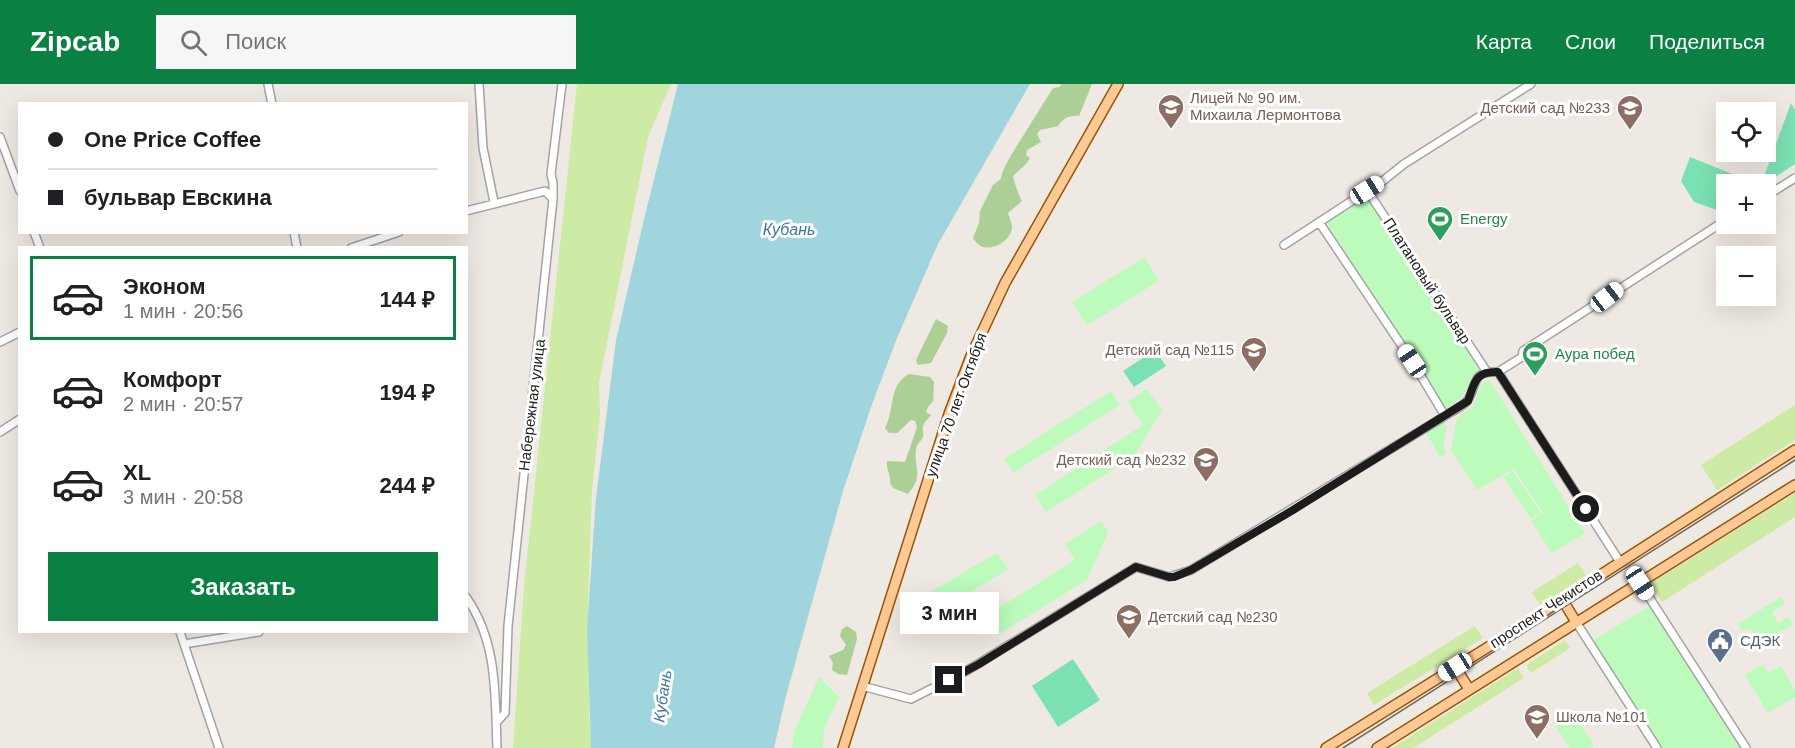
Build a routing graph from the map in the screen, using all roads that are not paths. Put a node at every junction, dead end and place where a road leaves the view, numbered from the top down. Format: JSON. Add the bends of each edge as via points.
{"nodes":[{"id":1,"x":268,"y":84,"type":"edge"},
{"id":2,"x":479,"y":84,"type":"edge"},
{"id":3,"x":562,"y":84,"type":"edge"},
{"id":4,"x":1118,"y":84,"type":"edge"},
{"id":5,"x":1531,"y":84,"type":"edge"},
{"id":6,"x":272,"y":102,"type":"edge"},
{"id":7,"x":0,"y":137,"type":"edge"},
{"id":8,"x":551,"y":174,"type":"junction"},
{"id":9,"x":1795,"y":178,"type":"edge"},
{"id":10,"x":18,"y":186,"type":"edge"},
{"id":11,"x":1367,"y":190,"type":"junction"},
{"id":12,"x":1776,"y":190,"type":"edge"},
{"id":13,"x":545,"y":191,"type":"junction"},
{"id":14,"x":554,"y":199,"type":"junction"},
{"id":15,"x":494,"y":202,"type":"junction"},
{"id":16,"x":468,"y":210,"type":"edge"},
{"id":17,"x":1319,"y":222,"type":"junction"},
{"id":18,"x":1716,"y":226,"type":"edge"},
{"id":19,"x":393,"y":234,"type":"edge"},
{"id":20,"x":1284,"y":245,"type":"dead end"},
{"id":21,"x":357,"y":246,"type":"edge"},
{"id":22,"x":18,"y":333,"type":"edge"},
{"id":23,"x":0,"y":342,"type":"edge"},
{"id":24,"x":1487,"y":372,"type":"junction"},
{"id":25,"x":1498,"y":372,"type":"junction"},
{"id":26,"x":1445,"y":416,"type":"junction"},
{"id":27,"x":18,"y":420,"type":"edge"},
{"id":28,"x":0,"y":432,"type":"edge"},
{"id":29,"x":1795,"y":450,"type":"edge"},
{"id":30,"x":1795,"y":485,"type":"edge"},
{"id":31,"x":1620,"y":562,"type":"junction"},
{"id":32,"x":1640,"y":583,"type":"junction"},
{"id":33,"x":1562,"y":599,"type":"junction"},
{"id":34,"x":469,"y":605,"type":"edge"},
{"id":35,"x":1576,"y":622,"type":"junction"},
{"id":36,"x":180,"y":633,"type":"edge"},
{"id":37,"x":253,"y":633,"type":"edge"},
{"id":38,"x":184,"y":644,"type":"junction"},
{"id":39,"x":1455,"y":667,"type":"junction"},
{"id":40,"x":862,"y":686,"type":"junction"},
{"id":41,"x":1469,"y":689,"type":"junction"},
{"id":42,"x":496,"y":723,"type":"junction"},
{"id":43,"x":219,"y":748,"type":"edge"},
{"id":44,"x":497,"y":748,"type":"edge"},
{"id":45,"x":843,"y":748,"type":"edge"},
{"id":46,"x":1326,"y":748,"type":"edge"},
{"id":47,"x":1377,"y":748,"type":"edge"},
{"id":48,"x":1657,"y":748,"type":"edge"},
{"id":49,"x":1746,"y":748,"type":"edge"}],
"edges":[{"from":1,"to":6,"type":"street"},
{"from":2,"to":15,"type":"street","via":[[483,148]]},
{"from":3,"to":8,"type":"street","name":"Набережная улица"},
{"from":4,"to":40,"type":"main road","name":"улица 70 лет Октября","via":[[1005,283],[971,356]]},
{"from":5,"to":11,"type":"street"},
{"from":7,"to":10,"type":"street"},
{"from":8,"to":13,"type":"street"},
{"from":8,"to":14,"type":"street","name":"Набережная улица"},
{"from":9,"to":12,"type":"street"},
{"from":11,"to":17,"type":"street"},
{"from":11,"to":24,"type":"street","name":"Платановый бульвар"},
{"from":13,"to":14,"type":"street"},
{"from":13,"to":15,"type":"street"},
{"from":14,"to":42,"type":"street","name":"Набережная улица","via":[[508,626],[505,713]]},
{"from":15,"to":16,"type":"street"},
{"from":17,"to":20,"type":"street"},
{"from":17,"to":26,"type":"street"},
{"from":18,"to":25,"type":"street","via":[[1523,351],[1522,357]]},
{"from":19,"to":21,"type":"street"},
{"from":22,"to":23,"type":"street"},
{"from":24,"to":25,"type":"street"},
{"from":24,"to":26,"type":"street","via":[[1475,380],[1468,401]]},
{"from":25,"to":31,"type":"street"},
{"from":26,"to":40,"type":"street","via":[[1191,570],[1169,577],[1136,567],[968,670],[911,699]]},
{"from":27,"to":28,"type":"street"},
{"from":29,"to":31,"type":"main road","name":"проспект Чекистов"},
{"from":30,"to":32,"type":"main road","name":"проспект Чекистов"},
{"from":31,"to":33,"type":"main road","name":"проспект Чекистов"},
{"from":32,"to":35,"type":"main road","name":"проспект Чекистов"},
{"from":32,"to":49,"type":"street"},
{"from":33,"to":35,"type":"main road"},
{"from":33,"to":39,"type":"main road","name":"проспект Чекистов"},
{"from":34,"to":42,"type":"street","via":[[486,633],[493,663]]},
{"from":35,"to":41,"type":"main road","name":"проспект Чекистов"},
{"from":35,"to":48,"type":"street"},
{"from":36,"to":38,"type":"street"},
{"from":37,"to":38,"type":"street"},
{"from":38,"to":43,"type":"street"},
{"from":39,"to":41,"type":"main road"},
{"from":39,"to":46,"type":"main road","name":"проспект Чекистов"},
{"from":40,"to":45,"type":"main road","name":"улица 70 лет Октября"},
{"from":41,"to":47,"type":"main road","name":"проспект Чекистов"},
{"from":42,"to":44,"type":"street"}]}
